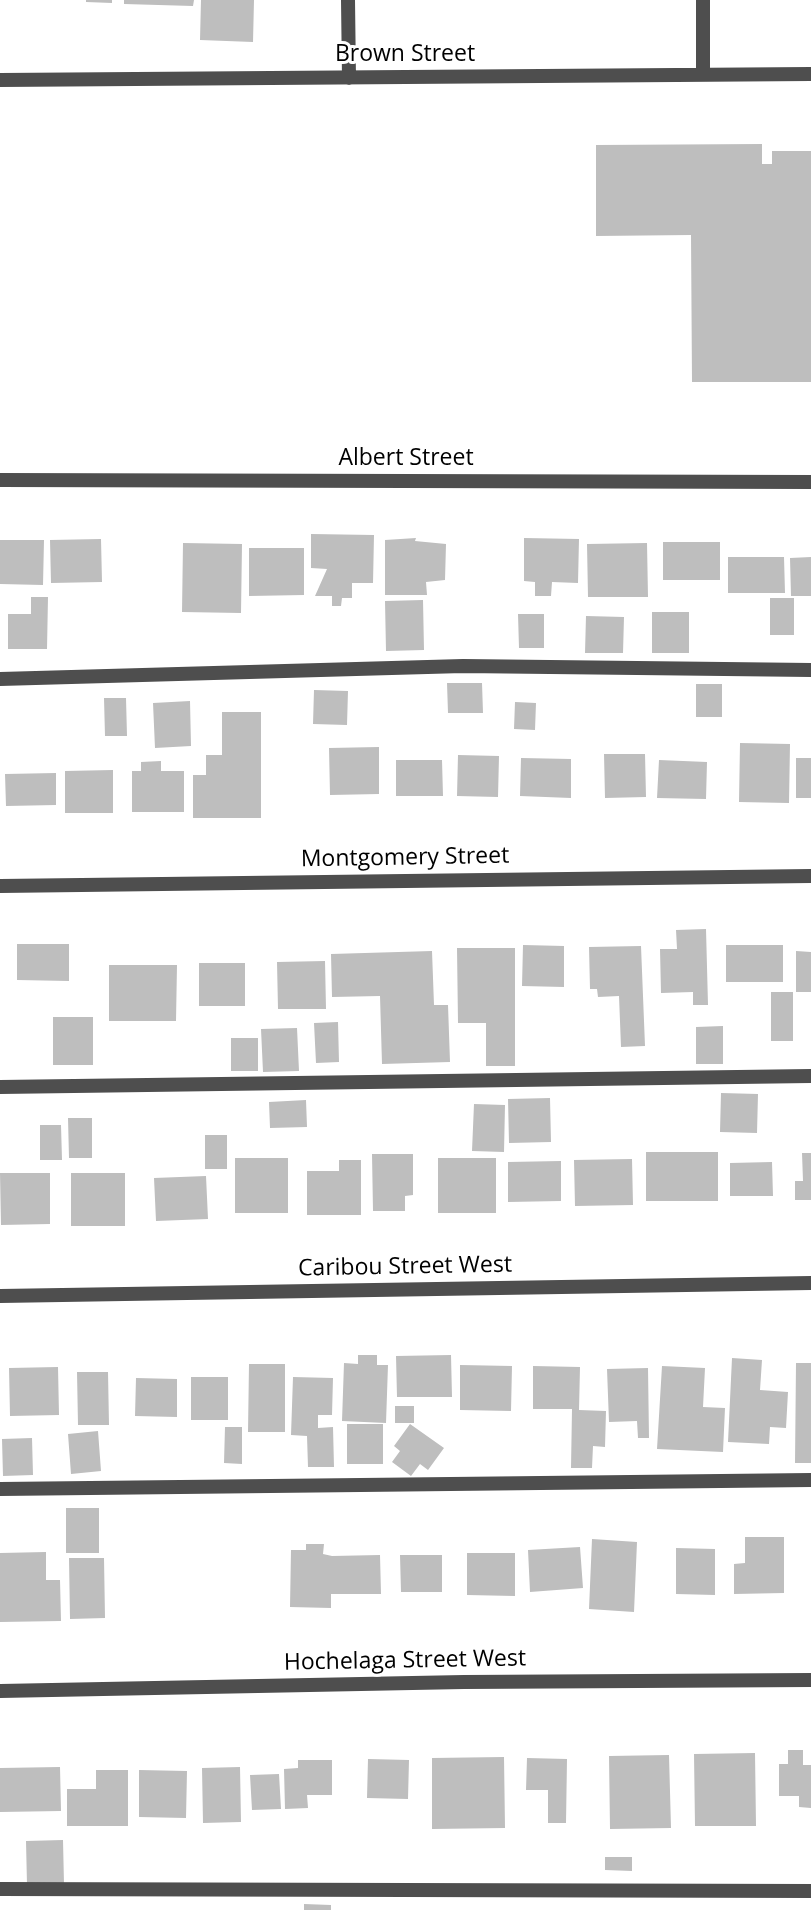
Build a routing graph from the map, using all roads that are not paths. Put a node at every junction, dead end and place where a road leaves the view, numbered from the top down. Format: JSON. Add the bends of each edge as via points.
{"nodes":[{"id":1,"x":348,"y":0,"type":"edge"},
{"id":2,"x":704,"y":0,"type":"edge"},
{"id":3,"x":811,"y":74,"type":"edge"},
{"id":4,"x":703,"y":75,"type":"junction"},
{"id":5,"x":349,"y":78,"type":"junction"},
{"id":6,"x":0,"y":80,"type":"edge"},
{"id":7,"x":0,"y":480,"type":"edge"},
{"id":8,"x":811,"y":482,"type":"edge"},
{"id":9,"x":811,"y":670,"type":"edge"},
{"id":10,"x":0,"y":679,"type":"edge"},
{"id":11,"x":811,"y":876,"type":"edge"},
{"id":12,"x":0,"y":886,"type":"edge"},
{"id":13,"x":811,"y":1076,"type":"edge"},
{"id":14,"x":0,"y":1087,"type":"edge"},
{"id":15,"x":811,"y":1283,"type":"edge"},
{"id":16,"x":0,"y":1296,"type":"edge"},
{"id":17,"x":811,"y":1480,"type":"edge"},
{"id":18,"x":0,"y":1489,"type":"edge"},
{"id":19,"x":811,"y":1680,"type":"edge"},
{"id":20,"x":0,"y":1691,"type":"edge"},
{"id":21,"x":0,"y":1889,"type":"edge"},
{"id":22,"x":811,"y":1891,"type":"edge"}],
"edges":[{"from":1,"to":5,"type":"street"},
{"from":2,"to":4,"type":"street"},
{"from":3,"to":4,"type":"street","name":"Brown Street"},
{"from":4,"to":5,"type":"street","name":"Brown Street"},
{"from":5,"to":6,"type":"street","name":"Brown Street"},
{"from":7,"to":8,"type":"street","name":"Albert Street"},
{"from":9,"to":10,"type":"street","via":[[463,666]]},
{"from":11,"to":12,"type":"street","name":"Montgomery Street"},
{"from":13,"to":14,"type":"street"},
{"from":15,"to":16,"type":"street","name":"Caribou Street West"},
{"from":17,"to":18,"type":"street"},
{"from":19,"to":20,"type":"street","name":"Hochelaga Street West"},
{"from":21,"to":22,"type":"street"}]}
